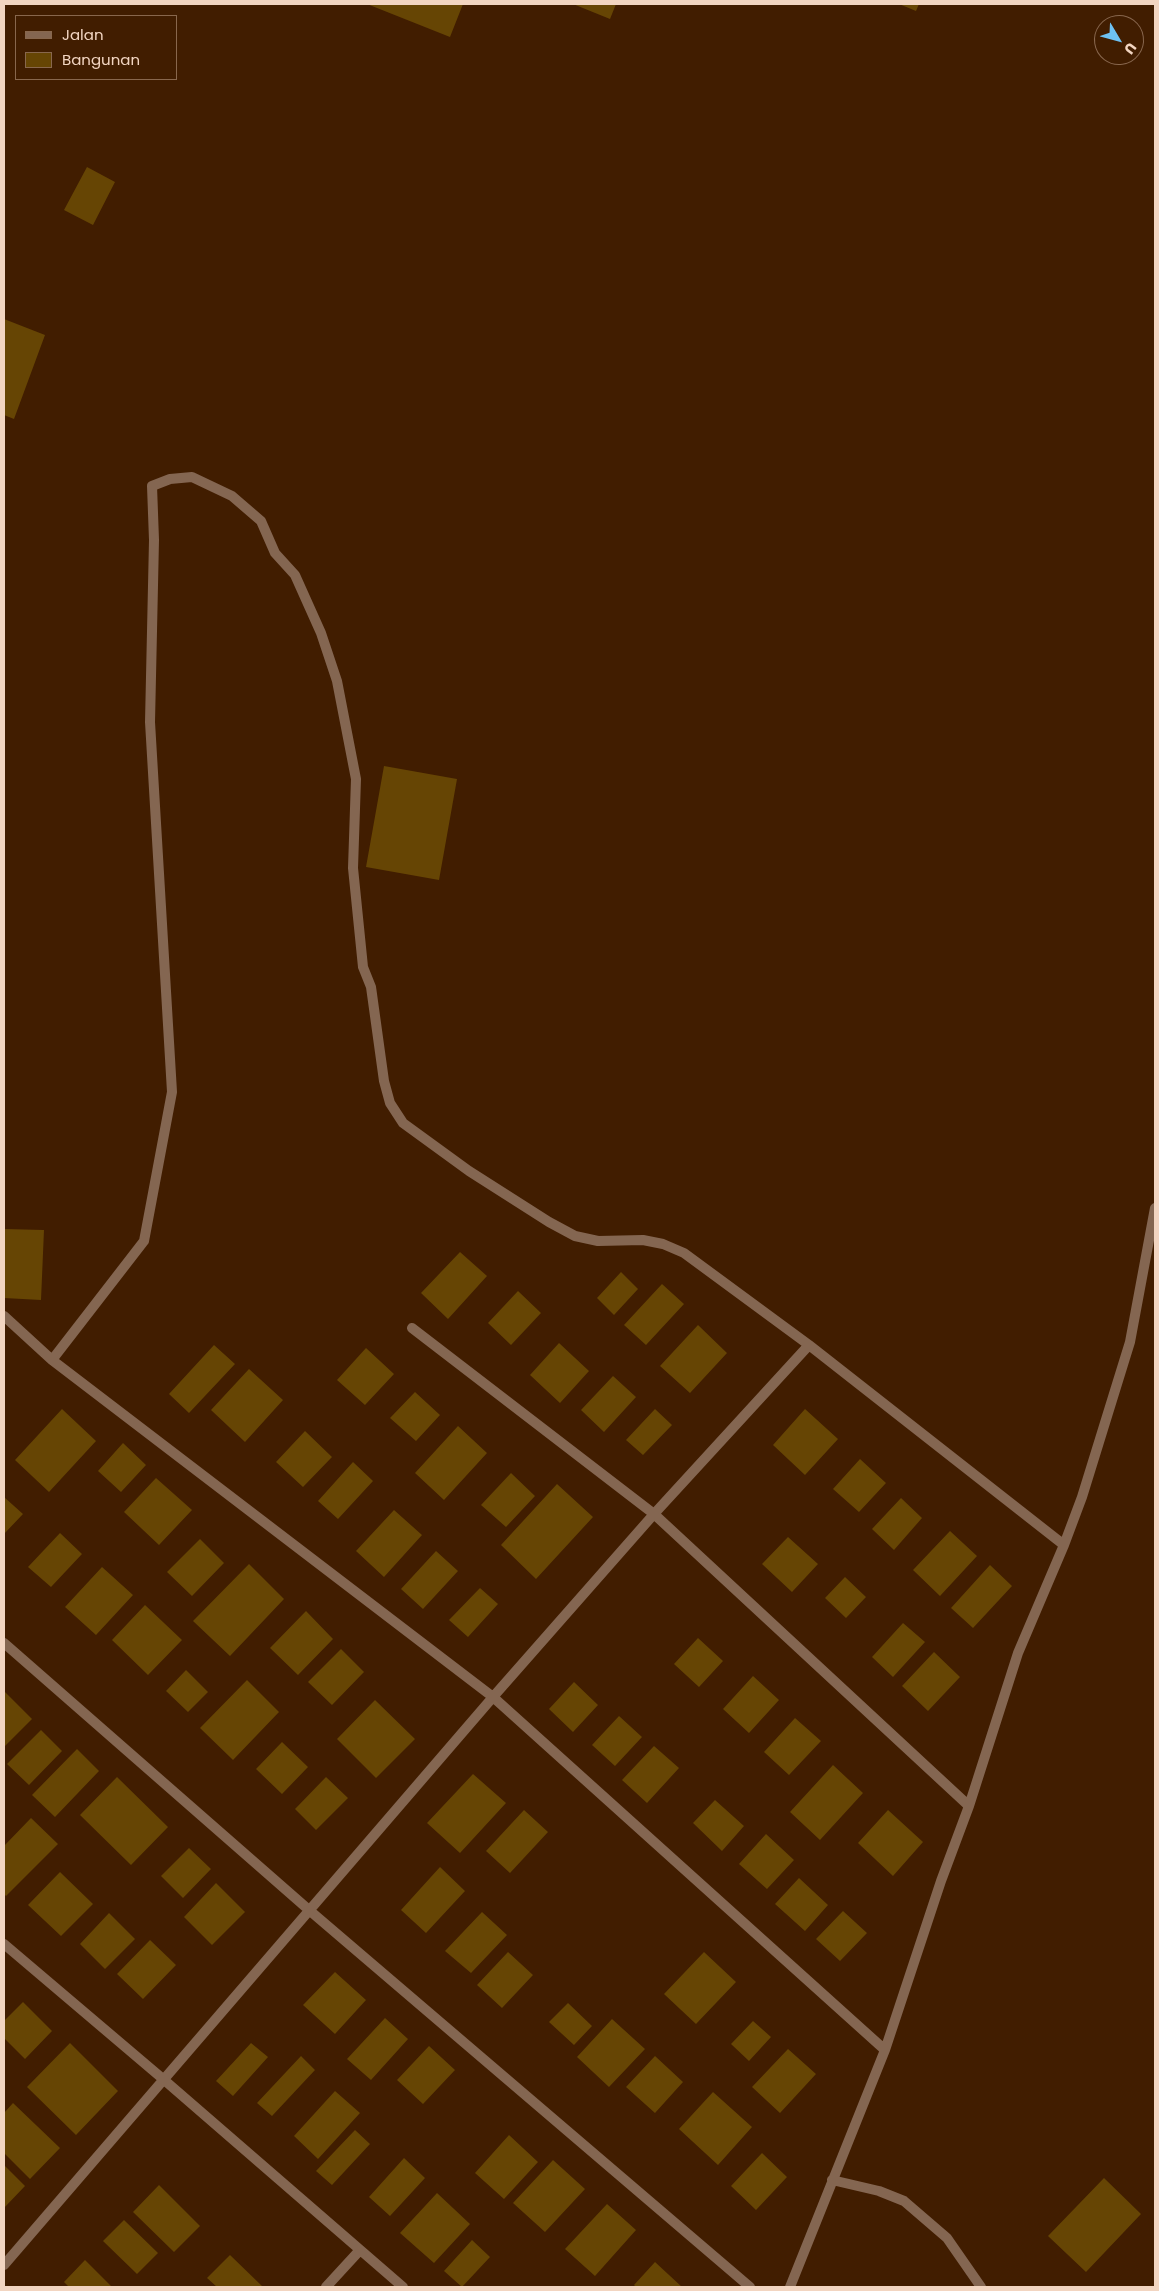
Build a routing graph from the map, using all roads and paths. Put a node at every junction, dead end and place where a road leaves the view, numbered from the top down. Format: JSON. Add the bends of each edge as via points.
{"nodes":[{"id":1,"x":1155,"y":1208,"type":"edge"},
{"id":2,"x":4,"y":1316,"type":"edge"},
{"id":3,"x":412,"y":1328,"type":"dead end"},
{"id":4,"x":809,"y":1345,"type":"junction"},
{"id":5,"x":52,"y":1360,"type":"junction"},
{"id":6,"x":654,"y":1514,"type":"junction"},
{"id":7,"x":1064,"y":1545,"type":"junction"},
{"id":8,"x":4,"y":1643,"type":"edge"},
{"id":9,"x":493,"y":1697,"type":"junction"},
{"id":10,"x":970,"y":1806,"type":"junction"},
{"id":11,"x":309,"y":1910,"type":"junction"},
{"id":12,"x":4,"y":1944,"type":"edge"},
{"id":13,"x":885,"y":2050,"type":"junction"},
{"id":14,"x":163,"y":2079,"type":"junction"},
{"id":15,"x":832,"y":2180,"type":"junction"},
{"id":16,"x":360,"y":2250,"type":"junction"},
{"id":17,"x":4,"y":2265,"type":"edge"},
{"id":18,"x":326,"y":2287,"type":"edge"},
{"id":19,"x":403,"y":2287,"type":"edge"},
{"id":20,"x":750,"y":2287,"type":"edge"},
{"id":21,"x":790,"y":2287,"type":"edge"},
{"id":22,"x":981,"y":2287,"type":"edge"}],
"edges":[{"from":1,"to":7,"type":"street","via":[[1130,1342]]},
{"from":2,"to":5,"type":"street"},
{"from":3,"to":6,"type":"street"},
{"from":4,"to":5,"type":"street","via":[[684,1254],[663,1244],[643,1240],[598,1240],[575,1236],[469,1171],[403,1123],[390,1103],[384,1081],[371,988],[364,967],[353,868],[356,779],[337,681],[321,633],[295,575],[275,553],[261,521],[232,496],[192,478],[170,479],[152,486],[150,722],[172,1092],[144,1241]]},
{"from":4,"to":6,"type":"street"},
{"from":4,"to":7,"type":"street"},
{"from":5,"to":9,"type":"street"},
{"from":6,"to":9,"type":"street"},
{"from":6,"to":10,"type":"street"},
{"from":7,"to":10,"type":"street","via":[[1018,1653]]},
{"from":8,"to":11,"type":"street"},
{"from":9,"to":11,"type":"street"},
{"from":9,"to":13,"type":"street"},
{"from":10,"to":13,"type":"street","via":[[941,1881]]},
{"from":11,"to":14,"type":"street"},
{"from":11,"to":20,"type":"street"},
{"from":12,"to":14,"type":"street"},
{"from":13,"to":15,"type":"street"},
{"from":14,"to":16,"type":"street"},
{"from":14,"to":17,"type":"street"},
{"from":15,"to":21,"type":"street"},
{"from":15,"to":22,"type":"street","via":[[904,2200],[947,2238]]},
{"from":16,"to":18,"type":"street"},
{"from":16,"to":19,"type":"street"}]}
